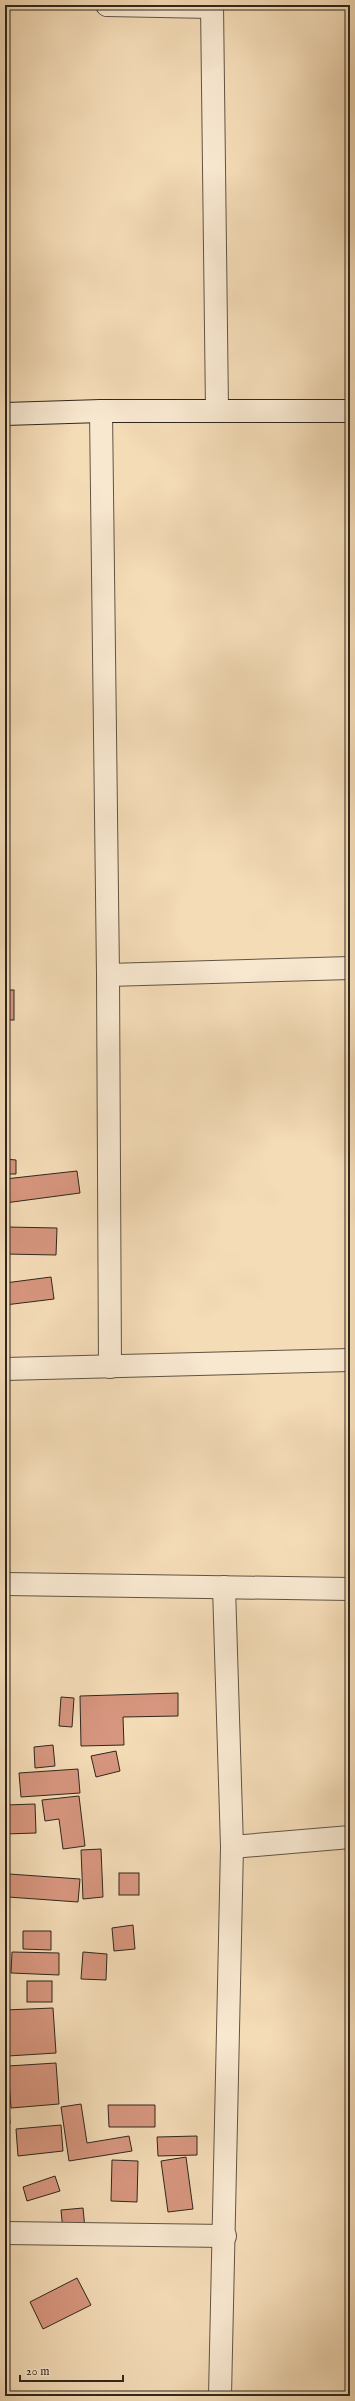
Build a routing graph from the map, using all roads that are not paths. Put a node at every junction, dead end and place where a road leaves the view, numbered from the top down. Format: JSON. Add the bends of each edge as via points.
{"nodes":[{"id":1,"x":107,"y":5,"type":"edge"},
{"id":2,"x":212,"y":6,"type":"edge"},
{"id":3,"x":217,"y":410,"type":"junction"},
{"id":4,"x":101,"y":411,"type":"junction"},
{"id":5,"x":350,"y":411,"type":"edge"},
{"id":6,"x":5,"y":414,"type":"edge"},
{"id":7,"x":350,"y":968,"type":"edge"},
{"id":8,"x":108,"y":975,"type":"junction"},
{"id":9,"x":350,"y":1360,"type":"edge"},
{"id":10,"x":110,"y":1367,"type":"junction"},
{"id":11,"x":5,"y":1369,"type":"edge"},
{"id":12,"x":5,"y":1584,"type":"edge"},
{"id":13,"x":224,"y":1587,"type":"junction"},
{"id":14,"x":350,"y":1589,"type":"edge"},
{"id":15,"x":350,"y":1837,"type":"edge"},
{"id":16,"x":232,"y":1847,"type":"junction"},
{"id":17,"x":5,"y":2233,"type":"edge"},
{"id":18,"x":225,"y":2236,"type":"junction"},
{"id":19,"x":220,"y":2396,"type":"edge"}],
"edges":[{"from":1,"to":2,"type":"street"},
{"from":2,"to":3,"type":"street"},
{"from":3,"to":4,"type":"street"},
{"from":3,"to":5,"type":"street"},
{"from":4,"to":6,"type":"street"},
{"from":4,"to":8,"type":"street"},
{"from":7,"to":8,"type":"street"},
{"from":8,"to":10,"type":"street"},
{"from":9,"to":10,"type":"street"},
{"from":10,"to":11,"type":"street"},
{"from":12,"to":13,"type":"street"},
{"from":13,"to":14,"type":"street"},
{"from":13,"to":16,"type":"street"},
{"from":15,"to":16,"type":"street"},
{"from":16,"to":18,"type":"street"},
{"from":17,"to":18,"type":"street"},
{"from":18,"to":19,"type":"street"}]}
